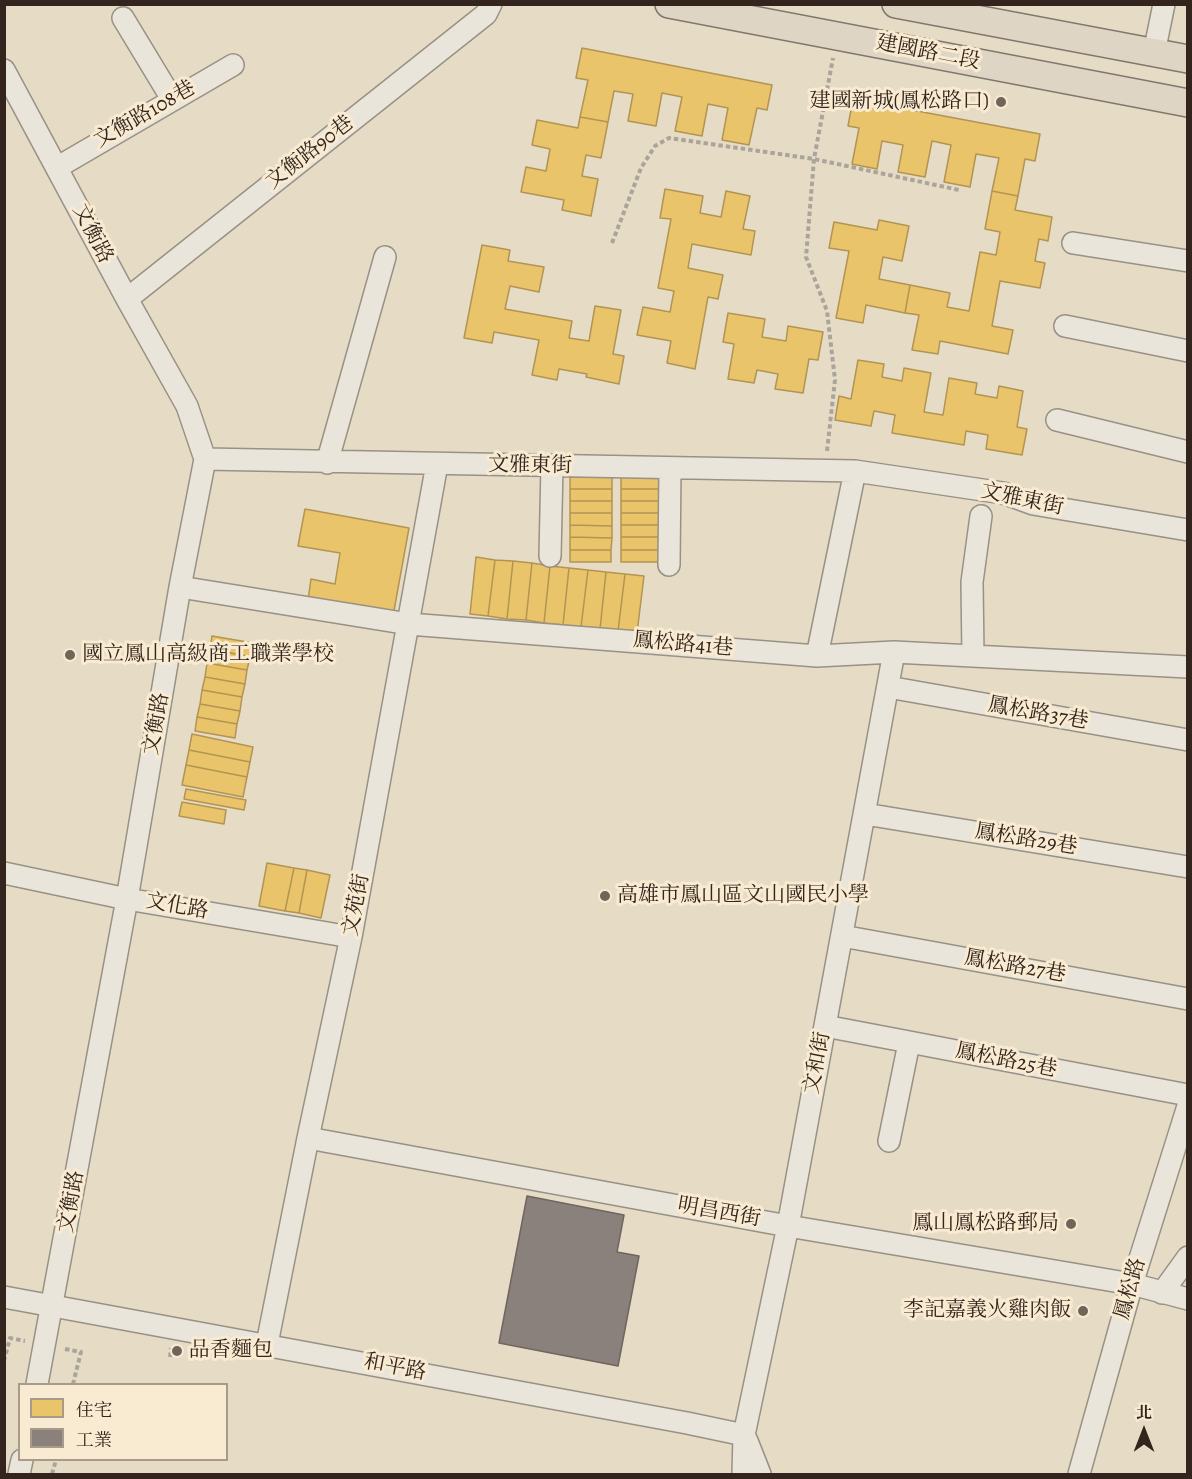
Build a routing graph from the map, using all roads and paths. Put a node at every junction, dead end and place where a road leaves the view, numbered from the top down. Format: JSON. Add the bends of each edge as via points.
{"nodes":[{"id":1,"x":491,"y":4,"type":"edge"},
{"id":2,"x":669,"y":4,"type":"edge"},
{"id":3,"x":896,"y":4,"type":"edge"},
{"id":4,"x":1164,"y":4,"type":"edge"},
{"id":5,"x":123,"y":18,"type":"dead end"},
{"id":6,"x":837,"y":36,"type":"junction"},
{"id":7,"x":1155,"y":53,"type":"junction"},
{"id":8,"x":1188,"y":59,"type":"edge"},
{"id":9,"x":233,"y":65,"type":"dead end"},
{"id":10,"x":4,"y":70,"type":"edge"},
{"id":11,"x":172,"y":99,"type":"junction"},
{"id":12,"x":1188,"y":103,"type":"edge"},
{"id":13,"x":814,"y":159,"type":"junction"},
{"id":14,"x":58,"y":167,"type":"junction"},
{"id":15,"x":959,"y":190,"type":"dead end"},
{"id":16,"x":612,"y":243,"type":"dead end"},
{"id":17,"x":1073,"y":243,"type":"dead end"},
{"id":18,"x":385,"y":256,"type":"dead end"},
{"id":19,"x":1188,"y":261,"type":"edge"},
{"id":20,"x":127,"y":300,"type":"junction"},
{"id":21,"x":1065,"y":326,"type":"dead end"},
{"id":22,"x":1188,"y":351,"type":"edge"},
{"id":23,"x":1057,"y":420,"type":"dead end"},
{"id":24,"x":1188,"y":452,"type":"edge"},
{"id":25,"x":205,"y":459,"type":"junction"},
{"id":26,"x":327,"y":463,"type":"junction"},
{"id":27,"x":437,"y":464,"type":"junction"},
{"id":28,"x":552,"y":466,"type":"junction"},
{"id":29,"x":670,"y":468,"type":"junction"},
{"id":30,"x":825,"y":470,"type":"junction"},
{"id":31,"x":855,"y":471,"type":"junction"},
{"id":32,"x":981,"y":516,"type":"dead end"},
{"id":33,"x":1188,"y":530,"type":"edge"},
{"id":34,"x":550,"y":556,"type":"dead end"},
{"id":35,"x":669,"y":565,"type":"dead end"},
{"id":36,"x":180,"y":587,"type":"junction"},
{"id":37,"x":409,"y":624,"type":"junction"},
{"id":38,"x":894,"y":651,"type":"junction"},
{"id":39,"x":817,"y":656,"type":"junction"},
{"id":40,"x":973,"y":656,"type":"junction"},
{"id":41,"x":1188,"y":667,"type":"edge"},
{"id":42,"x":888,"y":687,"type":"junction"},
{"id":43,"x":1188,"y":740,"type":"edge"},
{"id":44,"x":865,"y":814,"type":"junction"},
{"id":45,"x":1188,"y":867,"type":"edge"},
{"id":46,"x":4,"y":873,"type":"edge"},
{"id":47,"x":127,"y":899,"type":"junction"},
{"id":48,"x":842,"y":936,"type":"junction"},
{"id":49,"x":351,"y":937,"type":"junction"},
{"id":50,"x":1188,"y":999,"type":"edge"},
{"id":51,"x":825,"y":1026,"type":"junction"},
{"id":52,"x":909,"y":1042,"type":"junction"},
{"id":53,"x":1188,"y":1095,"type":"edge"},
{"id":54,"x":1188,"y":1106,"type":"edge"},
{"id":55,"x":308,"y":1138,"type":"junction"},
{"id":56,"x":890,"y":1141,"type":"dead end"},
{"id":57,"x":788,"y":1226,"type":"junction"},
{"id":58,"x":1188,"y":1257,"type":"edge"},
{"id":59,"x":1132,"y":1284,"type":"junction"},
{"id":60,"x":1162,"y":1293,"type":"junction"},
{"id":61,"x":4,"y":1297,"type":"edge"},
{"id":62,"x":1188,"y":1299,"type":"edge"},
{"id":63,"x":53,"y":1307,"type":"junction"},
{"id":64,"x":10,"y":1338,"type":"dead end"},
{"id":65,"x":267,"y":1344,"type":"junction"},
{"id":66,"x":81,"y":1352,"type":"dead end"},
{"id":67,"x":4,"y":1361,"type":"edge"},
{"id":68,"x":37,"y":1383,"type":"edge"},
{"id":69,"x":74,"y":1383,"type":"edge"},
{"id":70,"x":744,"y":1435,"type":"junction"},
{"id":71,"x":743,"y":1474,"type":"edge"},
{"id":72,"x":760,"y":1474,"type":"edge"},
{"id":73,"x":1079,"y":1474,"type":"edge"}],
"edges":[{"from":1,"to":20,"type":"street","name":"文衡路90巷","via":[[486,14]]},
{"from":2,"to":6,"type":"main road","name":"建國路二段"},
{"from":3,"to":7,"type":"main road","name":"建國路二段"},
{"from":4,"to":7,"type":"street"},
{"from":5,"to":11,"type":"street"},
{"from":6,"to":12,"type":"main road","name":"建國路二段"},
{"from":6,"to":13,"type":"path"},
{"from":7,"to":8,"type":"main road","name":"建國路二段"},
{"from":9,"to":11,"type":"street","name":"文衡路108巷"},
{"from":10,"to":14,"type":"street","name":"文衡路"},
{"from":11,"to":14,"type":"street","name":"文衡路108巷"},
{"from":13,"to":15,"type":"path"},
{"from":13,"to":16,"type":"path","via":[[669,138],[655,146],[641,168]]},
{"from":13,"to":30,"type":"path","via":[[806,257],[827,311],[835,380]]},
{"from":14,"to":20,"type":"street","name":"文衡路"},
{"from":17,"to":19,"type":"street"},
{"from":18,"to":26,"type":"street"},
{"from":20,"to":25,"type":"street","name":"文衡路","via":[[188,406]]},
{"from":21,"to":22,"type":"street"},
{"from":23,"to":24,"type":"street"},
{"from":25,"to":26,"type":"street","name":"文雅東街"},
{"from":25,"to":36,"type":"street","name":"文衡路"},
{"from":26,"to":27,"type":"street","name":"文雅東街"},
{"from":27,"to":28,"type":"street","name":"文雅東街"},
{"from":27,"to":37,"type":"street","name":"文苑街"},
{"from":28,"to":29,"type":"street","name":"文雅東街"},
{"from":28,"to":34,"type":"street"},
{"from":29,"to":30,"type":"street","name":"文雅東街"},
{"from":29,"to":35,"type":"street"},
{"from":30,"to":31,"type":"street","name":"文雅東街"},
{"from":31,"to":33,"type":"street","name":"文雅東街","via":[[1003,493],[1033,504]]},
{"from":31,"to":39,"type":"street"},
{"from":32,"to":40,"type":"street","via":[[972,582]]},
{"from":36,"to":37,"type":"street","name":"鳳松路41巷"},
{"from":36,"to":47,"type":"street","name":"文衡路"},
{"from":37,"to":39,"type":"street","name":"鳳松路41巷"},
{"from":37,"to":49,"type":"street","name":"文苑街"},
{"from":38,"to":39,"type":"street","name":"鳳松路41巷"},
{"from":38,"to":40,"type":"street","name":"鳳松路41巷"},
{"from":38,"to":42,"type":"street","name":"文和街"},
{"from":40,"to":41,"type":"street","name":"鳳松路41巷"},
{"from":42,"to":43,"type":"street","name":"鳳松路37巷"},
{"from":42,"to":44,"type":"street","name":"文和街"},
{"from":44,"to":45,"type":"street","name":"鳳松路29巷"},
{"from":44,"to":48,"type":"street","name":"文和街"},
{"from":46,"to":47,"type":"street","name":"文化路"},
{"from":47,"to":49,"type":"street","name":"文化路"},
{"from":47,"to":63,"type":"street","name":"文衡路"},
{"from":48,"to":50,"type":"street","name":"鳳松路27巷"},
{"from":48,"to":51,"type":"street","name":"文和街"},
{"from":49,"to":55,"type":"street","name":"文苑街"},
{"from":51,"to":52,"type":"street","name":"鳳松路25巷"},
{"from":51,"to":57,"type":"street","name":"文和街"},
{"from":52,"to":53,"type":"street","name":"鳳松路25巷"},
{"from":52,"to":56,"type":"street"},
{"from":54,"to":59,"type":"street","name":"鳳松路"},
{"from":55,"to":57,"type":"street","name":"明昌西街"},
{"from":55,"to":65,"type":"street","name":"文苑街"},
{"from":57,"to":59,"type":"street","name":"明昌西街"},
{"from":57,"to":70,"type":"street","name":"文和街"},
{"from":58,"to":60,"type":"street"},
{"from":59,"to":60,"type":"street","name":"明昌西街"},
{"from":59,"to":73,"type":"street","name":"鳳松路"},
{"from":60,"to":62,"type":"street","name":"明昌西街"},
{"from":61,"to":63,"type":"street","name":"和平路"},
{"from":63,"to":65,"type":"street","name":"和平路"},
{"from":63,"to":68,"type":"street","name":"文衡路"},
{"from":64,"to":67,"type":"path"},
{"from":65,"to":70,"type":"street","name":"和平路"},
{"from":66,"to":69,"type":"path"},
{"from":70,"to":71,"type":"street","name":"文和街"},
{"from":70,"to":72,"type":"street"}]}
